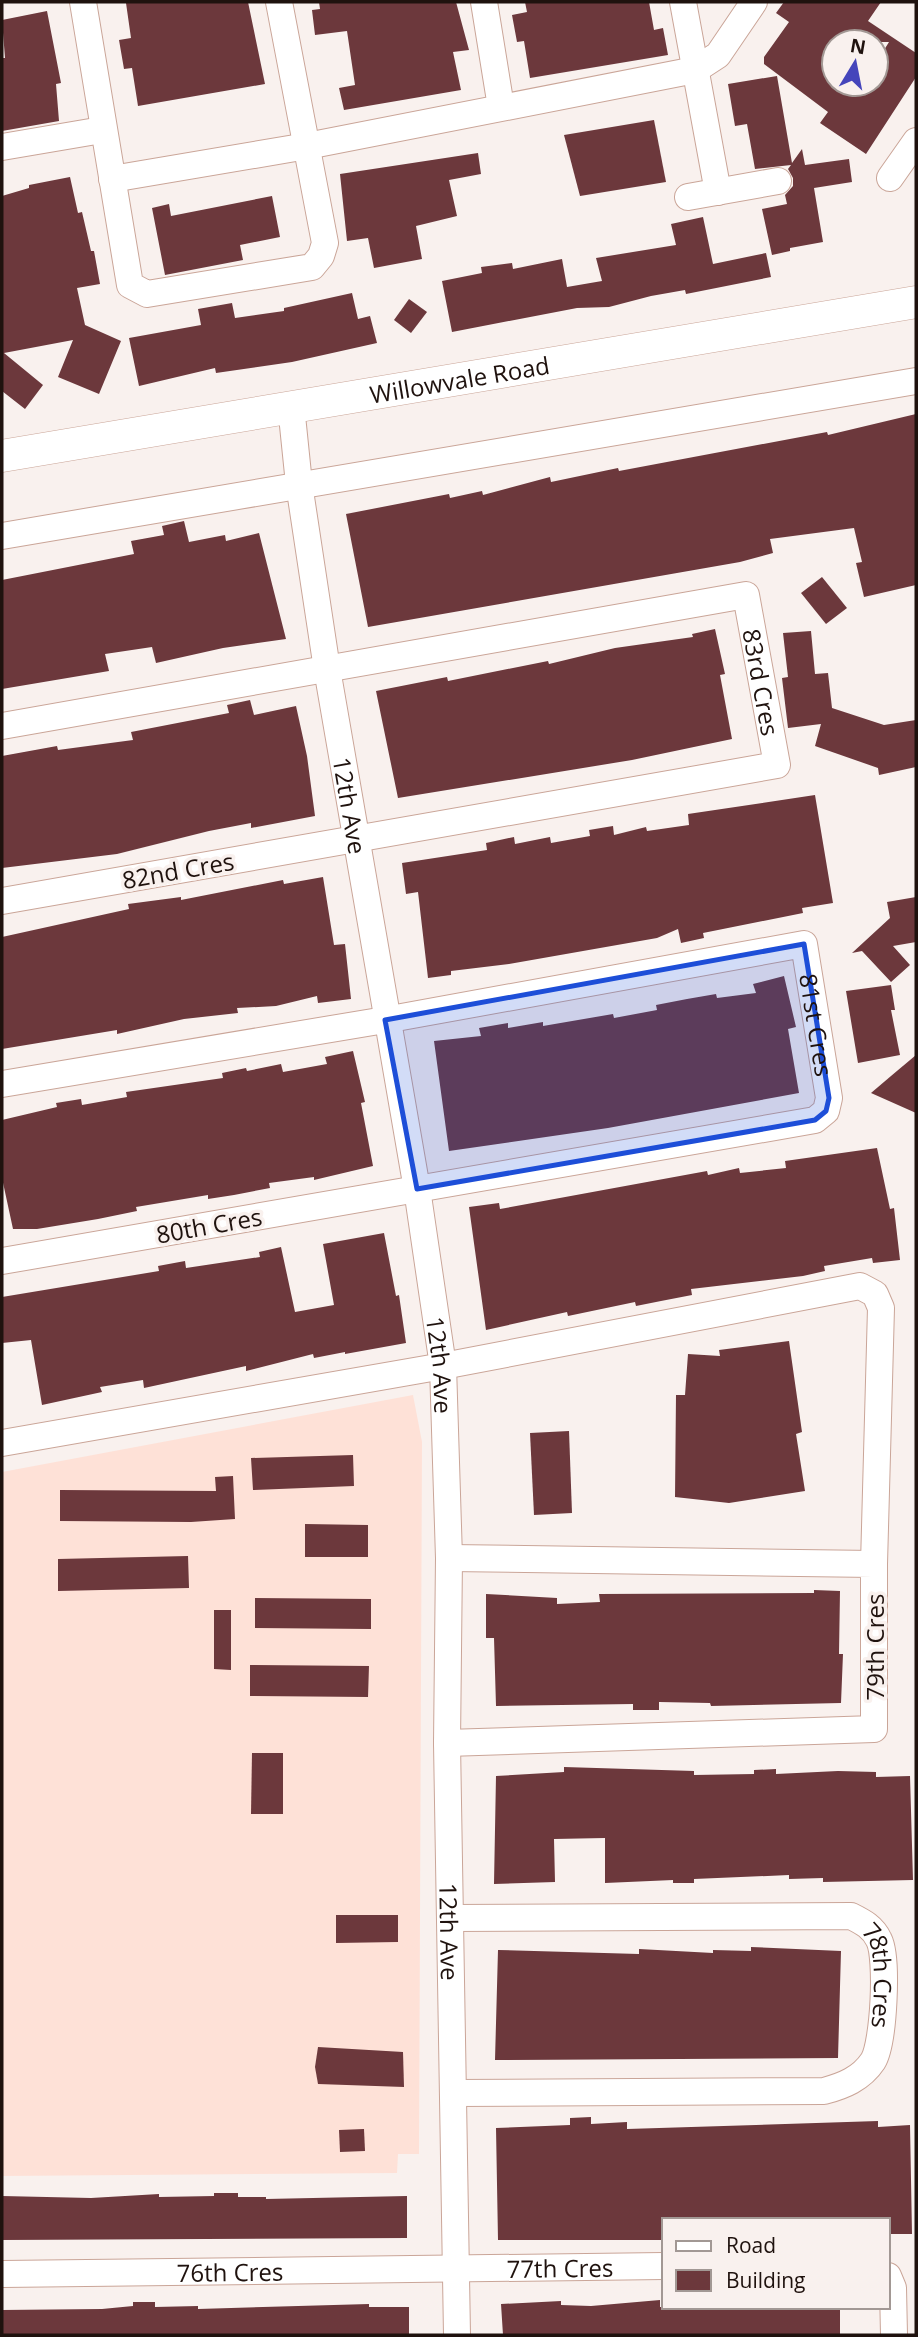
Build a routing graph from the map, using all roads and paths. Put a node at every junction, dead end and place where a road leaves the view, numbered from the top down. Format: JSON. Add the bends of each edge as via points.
{"nodes":[{"id":1,"x":83,"y":2,"type":"edge"},
{"id":2,"x":279,"y":2,"type":"edge"},
{"id":3,"x":484,"y":2,"type":"edge"},
{"id":4,"x":682,"y":2,"type":"edge"},
{"id":5,"x":754,"y":2,"type":"edge"},
{"id":6,"x":695,"y":69,"type":"junction"},
{"id":7,"x":502,"y":107,"type":"junction"},
{"id":8,"x":102,"y":130,"type":"junction"},
{"id":9,"x":916,"y":141,"type":"edge"},
{"id":10,"x":307,"y":146,"type":"junction"},
{"id":11,"x":2,"y":147,"type":"edge"},
{"id":12,"x":890,"y":178,"type":"dead end"},
{"id":13,"x":112,"y":179,"type":"junction"},
{"id":14,"x":778,"y":181,"type":"dead end"},
{"id":15,"x":718,"y":192,"type":"junction"},
{"id":16,"x":688,"y":197,"type":"dead end"},
{"id":17,"x":916,"y":302,"type":"edge"},
{"id":18,"x":916,"y":381,"type":"edge"},
{"id":19,"x":291,"y":406,"type":"junction"},
{"id":20,"x":2,"y":456,"type":"edge"},
{"id":21,"x":299,"y":484,"type":"junction"},
{"id":22,"x":2,"y":536,"type":"edge"},
{"id":23,"x":327,"y":669,"type":"junction"},
{"id":24,"x":2,"y":726,"type":"edge"},
{"id":25,"x":355,"y":839,"type":"junction"},
{"id":26,"x":2,"y":901,"type":"edge"},
{"id":27,"x":385,"y":1020,"type":"junction"},
{"id":28,"x":2,"y":1083,"type":"edge"},
{"id":29,"x":417,"y":1189,"type":"junction"},
{"id":30,"x":2,"y":1261,"type":"edge"},
{"id":31,"x":443,"y":1366,"type":"junction"},
{"id":32,"x":2,"y":1443,"type":"edge"},
{"id":33,"x":449,"y":1558,"type":"junction"},
{"id":34,"x":874,"y":1564,"type":"junction"},
{"id":35,"x":447,"y":1743,"type":"junction"},
{"id":36,"x":452,"y":1918,"type":"junction"},
{"id":37,"x":454,"y":2093,"type":"junction"},
{"id":38,"x":662,"y":2266,"type":"edge"},
{"id":39,"x":457,"y":2270,"type":"junction"},
{"id":40,"x":2,"y":2274,"type":"edge"},
{"id":41,"x":890,"y":2281,"type":"edge"},
{"id":42,"x":457,"y":2335,"type":"edge"},
{"id":43,"x":894,"y":2335,"type":"edge"}],
"edges":[{"from":1,"to":8,"type":"street"},
{"from":2,"to":10,"type":"street"},
{"from":3,"to":7,"type":"street"},
{"from":4,"to":6,"type":"street"},
{"from":5,"to":6,"type":"street","via":[[718,55]]},
{"from":6,"to":7,"type":"street"},
{"from":6,"to":15,"type":"street"},
{"from":7,"to":10,"type":"street"},
{"from":8,"to":11,"type":"street"},
{"from":8,"to":13,"type":"street"},
{"from":9,"to":12,"type":"street"},
{"from":10,"to":13,"type":"street"},
{"from":10,"to":13,"type":"street","via":[[325,243],[312,267],[147,294],[130,285]]},
{"from":14,"to":15,"type":"street"},
{"from":15,"to":16,"type":"street"},
{"from":17,"to":19,"type":"street","name":"Willowvale Road"},
{"from":18,"to":21,"type":"street"},
{"from":19,"to":20,"type":"street","name":"Willowvale Road"},
{"from":19,"to":21,"type":"street","name":"12th Ave"},
{"from":21,"to":22,"type":"street"},
{"from":21,"to":23,"type":"street","name":"12th Ave"},
{"from":23,"to":24,"type":"street"},
{"from":23,"to":25,"type":"street","name":"12th Ave"},
{"from":23,"to":25,"type":"street","name":"83rd Cres","via":[[746,595],[777,765]]},
{"from":25,"to":26,"type":"street","name":"82nd Cres"},
{"from":25,"to":27,"type":"street","name":"12th Ave"},
{"from":27,"to":28,"type":"street"},
{"from":27,"to":29,"type":"street","name":"12th Ave"},
{"from":27,"to":29,"type":"street","name":"81st Cres","via":[[804,944],[829,1098],[826,1111],[815,1120]]},
{"from":29,"to":30,"type":"street","name":"80th Cres"},
{"from":29,"to":31,"type":"street","name":"12th Ave"},
{"from":31,"to":32,"type":"street"},
{"from":31,"to":33,"type":"street","name":"12th Ave"},
{"from":31,"to":34,"type":"street","via":[[860,1286],[874,1294],[881,1308]]},
{"from":33,"to":34,"type":"street","name":"79th Cres"},
{"from":33,"to":35,"type":"street","name":"12th Ave"},
{"from":34,"to":35,"type":"street","name":"79th Cres","via":[[874,1729]]},
{"from":35,"to":36,"type":"street","name":"12th Ave"},
{"from":36,"to":37,"type":"street","name":"12th Ave"},
{"from":36,"to":37,"type":"street","name":"78th Cres","via":[[851,1916],[869,1926],[884,1951],[879,2049],[866,2069],[844,2086],[824,2091]]},
{"from":37,"to":39,"type":"street","name":"12th Ave"},
{"from":38,"to":39,"type":"street","name":"77th Cres"},
{"from":39,"to":40,"type":"street","name":"76th Cres"},
{"from":39,"to":42,"type":"street","name":"12th Ave"},
{"from":41,"to":43,"type":"street"}]}
